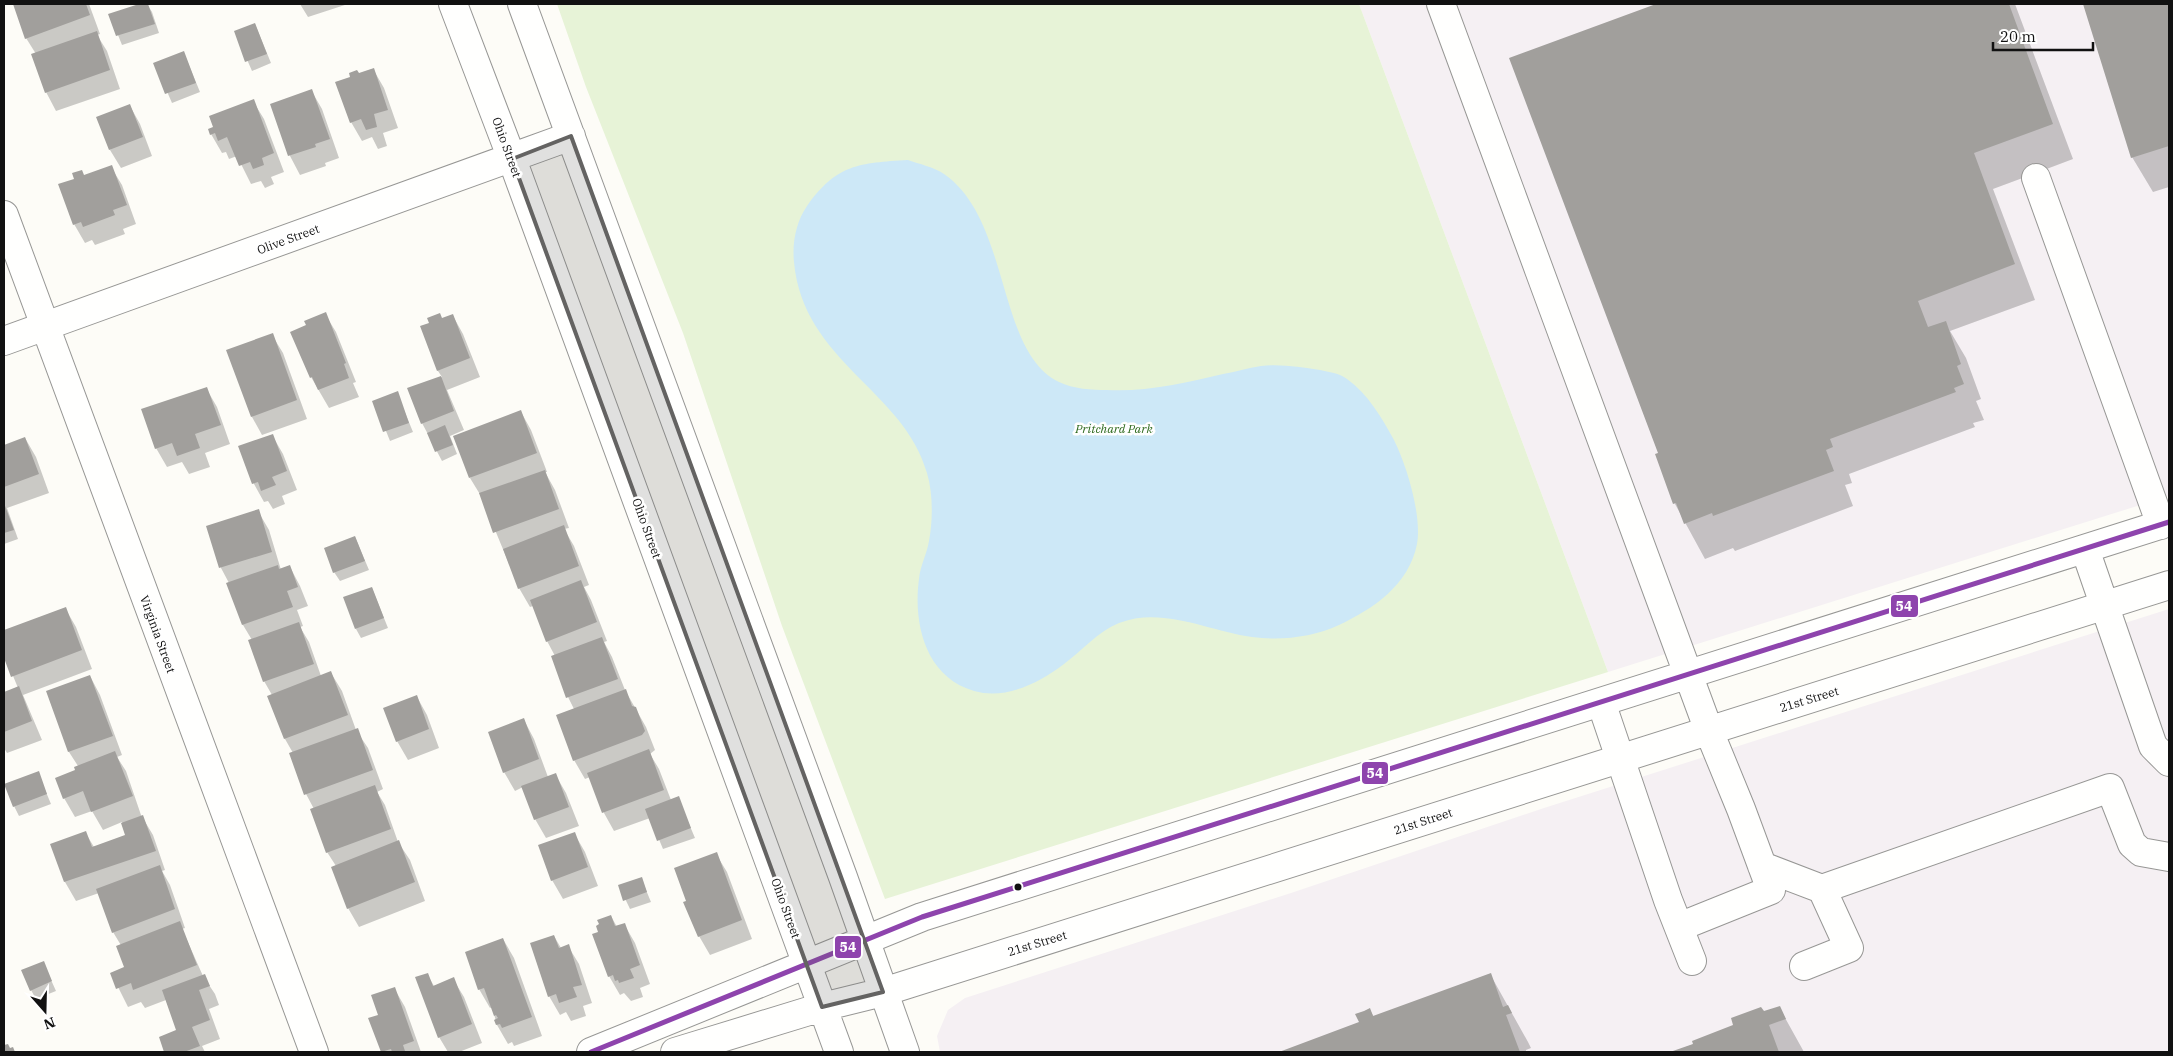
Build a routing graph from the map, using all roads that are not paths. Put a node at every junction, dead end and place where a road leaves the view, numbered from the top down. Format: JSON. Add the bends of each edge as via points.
{"nodes":[{"id":1,"x":452,"y":4,"type":"edge"},
{"id":2,"x":522,"y":4,"type":"edge"},
{"id":3,"x":1441,"y":4,"type":"edge"},
{"id":4,"x":572,"y":136,"type":"junction"},
{"id":5,"x":512,"y":159,"type":"junction"},
{"id":6,"x":2036,"y":178,"type":"dead end"},
{"id":7,"x":4,"y":215,"type":"edge"},
{"id":8,"x":44,"y":326,"type":"junction"},
{"id":9,"x":4,"y":341,"type":"edge"},
{"id":10,"x":2165,"y":523,"type":"edge"},
{"id":11,"x":2085,"y":549,"type":"junction"},
{"id":12,"x":2169,"y":585,"type":"edge"},
{"id":13,"x":2106,"y":605,"type":"junction"},
{"id":14,"x":1688,"y":674,"type":"junction"},
{"id":15,"x":1602,"y":702,"type":"junction"},
{"id":16,"x":1709,"y":730,"type":"junction"},
{"id":17,"x":1620,"y":758,"type":"junction"},
{"id":18,"x":2169,"y":762,"type":"edge"},
{"id":19,"x":2169,"y":857,"type":"edge"},
{"id":20,"x":1766,"y":878,"type":"junction"},
{"id":21,"x":1822,"y":889,"type":"junction"},
{"id":22,"x":1679,"y":927,"type":"junction"},
{"id":23,"x":866,"y":940,"type":"junction"},
{"id":24,"x":1692,"y":961,"type":"dead end"},
{"id":25,"x":807,"y":965,"type":"junction"},
{"id":26,"x":1804,"y":966,"type":"dead end"},
{"id":27,"x":883,"y":992,"type":"junction"},
{"id":28,"x":822,"y":1007,"type":"junction"},
{"id":29,"x":314,"y":1052,"type":"edge"},
{"id":30,"x":591,"y":1052,"type":"edge"},
{"id":31,"x":675,"y":1052,"type":"edge"},
{"id":32,"x":838,"y":1052,"type":"edge"},
{"id":33,"x":904,"y":1052,"type":"edge"}],
"edges":[{"from":1,"to":5,"type":"street","name":"Ohio Street"},
{"from":2,"to":4,"type":"street"},
{"from":3,"to":14,"type":"street"},
{"from":4,"to":5,"type":"street","name":"Olive Street"},
{"from":4,"to":23,"type":"street"},
{"from":5,"to":8,"type":"street","name":"Olive Street"},
{"from":5,"to":25,"type":"street","name":"Ohio Street"},
{"from":6,"to":10,"type":"street"},
{"from":7,"to":8,"type":"street","name":"Virginia Street"},
{"from":8,"to":9,"type":"street","name":"Olive Street"},
{"from":8,"to":29,"type":"street","name":"Virginia Street"},
{"from":10,"to":11,"type":"street"},
{"from":11,"to":13,"type":"street"},
{"from":11,"to":14,"type":"street"},
{"from":12,"to":13,"type":"street","name":"21st Street"},
{"from":13,"to":16,"type":"street","name":"21st Street"},
{"from":13,"to":18,"type":"street","via":[[2153,746]]},
{"from":14,"to":15,"type":"street"},
{"from":14,"to":16,"type":"street"},
{"from":15,"to":17,"type":"street"},
{"from":15,"to":23,"type":"street","via":[[922,917]]},
{"from":16,"to":17,"type":"street","name":"21st Street"},
{"from":16,"to":20,"type":"street"},
{"from":17,"to":22,"type":"street"},
{"from":17,"to":27,"type":"street","name":"21st Street"},
{"from":19,"to":21,"type":"street","via":[[2141,852],[2132,844],[2110,788]]},
{"from":20,"to":21,"type":"street"},
{"from":20,"to":22,"type":"street"},
{"from":21,"to":26,"type":"street","via":[[1848,948]]},
{"from":22,"to":24,"type":"street"},
{"from":23,"to":25,"type":"street"},
{"from":23,"to":27,"type":"street"},
{"from":25,"to":28,"type":"street","name":"Ohio Street"},
{"from":25,"to":30,"type":"street"},
{"from":27,"to":28,"type":"street","name":"21st Street"},
{"from":27,"to":33,"type":"street"},
{"from":28,"to":31,"type":"street","name":"21st Street"},
{"from":28,"to":32,"type":"street","name":"Ohio Street"}]}
